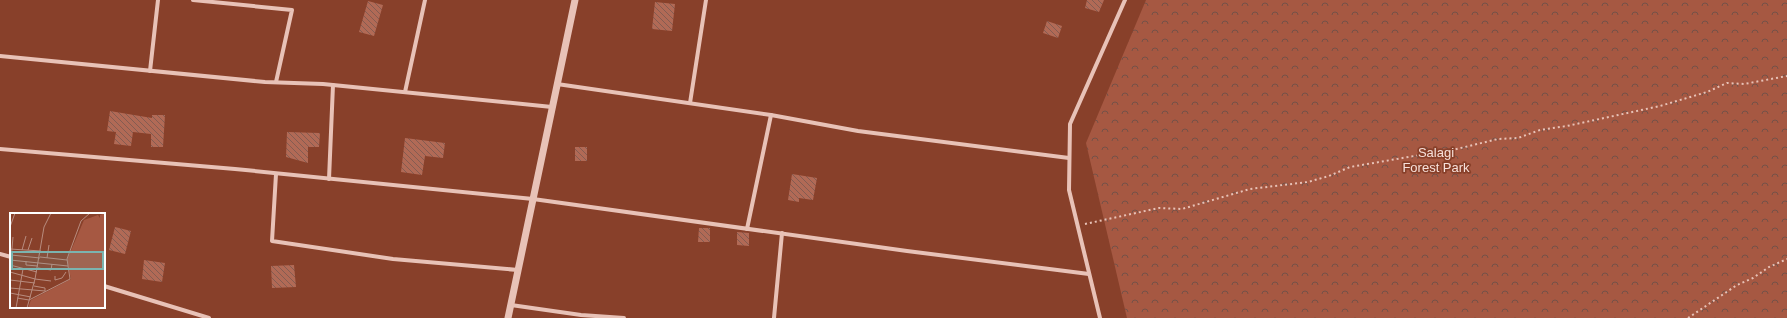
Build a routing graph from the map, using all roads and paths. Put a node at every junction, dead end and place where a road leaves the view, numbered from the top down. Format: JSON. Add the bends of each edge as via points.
{"nodes":[{"id":1,"x":158,"y":0,"type":"edge"},
{"id":2,"x":193,"y":0,"type":"edge"},
{"id":3,"x":425,"y":0,"type":"edge"},
{"id":4,"x":575,"y":0,"type":"edge"},
{"id":5,"x":706,"y":0,"type":"edge"},
{"id":6,"x":1125,"y":0,"type":"edge"},
{"id":7,"x":0,"y":56,"type":"edge"},
{"id":8,"x":150,"y":71,"type":"junction"},
{"id":9,"x":1787,"y":76,"type":"edge"},
{"id":10,"x":276,"y":82,"type":"junction"},
{"id":11,"x":558,"y":84,"type":"junction"},
{"id":12,"x":333,"y":85,"type":"junction"},
{"id":13,"x":405,"y":92,"type":"junction"},
{"id":14,"x":690,"y":103,"type":"junction"},
{"id":15,"x":552,"y":107,"type":"junction"},
{"id":16,"x":771,"y":115,"type":"junction"},
{"id":17,"x":0,"y":150,"type":"edge"},
{"id":18,"x":1070,"y":158,"type":"junction"},
{"id":19,"x":276,"y":174,"type":"junction"},
{"id":20,"x":329,"y":179,"type":"junction"},
{"id":21,"x":533,"y":199,"type":"junction"},
{"id":22,"x":1078,"y":226,"type":"junction"},
{"id":23,"x":748,"y":229,"type":"junction"},
{"id":24,"x":782,"y":233,"type":"junction"},
{"id":25,"x":0,"y":254,"type":"edge"},
{"id":26,"x":10,"y":257,"type":"edge"},
{"id":27,"x":1787,"y":259,"type":"edge"},
{"id":28,"x":518,"y":270,"type":"junction"},
{"id":29,"x":1089,"y":274,"type":"junction"},
{"id":30,"x":105,"y":286,"type":"edge"},
{"id":31,"x":510,"y":305,"type":"junction"},
{"id":32,"x":209,"y":318,"type":"edge"},
{"id":33,"x":508,"y":318,"type":"edge"},
{"id":34,"x":624,"y":318,"type":"edge"},
{"id":35,"x":774,"y":318,"type":"edge"},
{"id":36,"x":1100,"y":318,"type":"edge"},
{"id":37,"x":1688,"y":318,"type":"edge"}],
"edges":[{"from":1,"to":8,"type":"street"},
{"from":2,"to":10,"type":"street","via":[[292,10]]},
{"from":3,"to":13,"type":"street"},
{"from":4,"to":11,"type":"street"},
{"from":5,"to":14,"type":"street"},
{"from":6,"to":18,"type":"street","via":[[1070,124]]},
{"from":7,"to":8,"type":"street"},
{"from":8,"to":10,"type":"street"},
{"from":9,"to":22,"type":"path","via":[[1744,84],[1728,83],[1660,106],[1540,130],[1518,138],[1498,139],[1436,154],[1350,167],[1308,182],[1250,189],[1182,209],[1159,208]]},
{"from":10,"to":12,"type":"street"},
{"from":11,"to":14,"type":"street"},
{"from":11,"to":15,"type":"street"},
{"from":12,"to":13,"type":"street"},
{"from":12,"to":20,"type":"street"},
{"from":13,"to":15,"type":"street"},
{"from":14,"to":16,"type":"street"},
{"from":15,"to":21,"type":"street"},
{"from":16,"to":18,"type":"street","via":[[858,131]]},
{"from":16,"to":23,"type":"street"},
{"from":17,"to":19,"type":"street"},
{"from":18,"to":22,"type":"street","via":[[1069,190]]},
{"from":19,"to":20,"type":"street"},
{"from":19,"to":28,"type":"street","via":[[272,241],[393,259]]},
{"from":20,"to":21,"type":"street"},
{"from":21,"to":23,"type":"street"},
{"from":21,"to":28,"type":"street"},
{"from":22,"to":29,"type":"street"},
{"from":23,"to":24,"type":"street"},
{"from":24,"to":29,"type":"street"},
{"from":24,"to":35,"type":"street"},
{"from":25,"to":26,"type":"street"},
{"from":27,"to":37,"type":"path","via":[[1736,285]]},
{"from":28,"to":31,"type":"street"},
{"from":29,"to":36,"type":"street"},
{"from":30,"to":32,"type":"street"},
{"from":31,"to":33,"type":"street"},
{"from":31,"to":34,"type":"street"}]}
